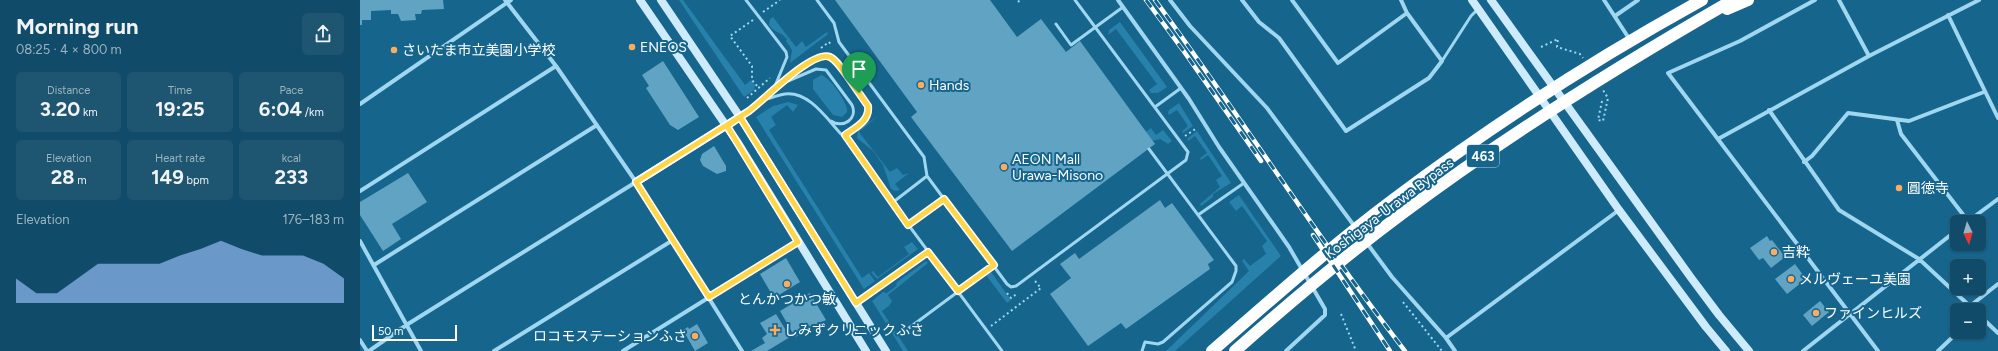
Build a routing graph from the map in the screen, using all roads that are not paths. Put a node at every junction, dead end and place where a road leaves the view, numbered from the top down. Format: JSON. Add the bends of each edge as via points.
{"nodes":[{"id":1,"x":640,"y":0,"type":"edge"},
{"id":2,"x":661,"y":0,"type":"edge"},
{"id":3,"x":746,"y":0,"type":"edge"},
{"id":4,"x":816,"y":0,"type":"edge"},
{"id":5,"x":1075,"y":0,"type":"edge"},
{"id":6,"x":1118,"y":0,"type":"edge"},
{"id":7,"x":1170,"y":0,"type":"edge"},
{"id":8,"x":1242,"y":0,"type":"edge"},
{"id":9,"x":1292,"y":0,"type":"edge"},
{"id":10,"x":1401,"y":0,"type":"edge"},
{"id":11,"x":1472,"y":0,"type":"edge"},
{"id":12,"x":1492,"y":0,"type":"edge"},
{"id":13,"x":1604,"y":0,"type":"edge"},
{"id":14,"x":1638,"y":0,"type":"edge"},
{"id":15,"x":1686,"y":0,"type":"edge"},
{"id":16,"x":1702,"y":0,"type":"edge"},
{"id":17,"x":1733,"y":0,"type":"edge"},
{"id":18,"x":1748,"y":0,"type":"edge"},
{"id":19,"x":1815,"y":0,"type":"edge"},
{"id":20,"x":1839,"y":0,"type":"edge"},
{"id":21,"x":1979,"y":0,"type":"edge"},
{"id":22,"x":508,"y":1,"type":"edge"},
{"id":23,"x":1123,"y":7,"type":"junction"},
{"id":24,"x":1479,"y":9,"type":"junction"},
{"id":25,"x":1407,"y":14,"type":"junction"},
{"id":26,"x":1615,"y":16,"type":"junction"},
{"id":27,"x":1948,"y":16,"type":"junction"},
{"id":28,"x":1056,"y":24,"type":"dead end"},
{"id":29,"x":1095,"y":27,"type":"junction"},
{"id":30,"x":1648,"y":30,"type":"junction"},
{"id":31,"x":1677,"y":32,"type":"junction"},
{"id":32,"x":1630,"y":40,"type":"junction"},
{"id":33,"x":1869,"y":56,"type":"junction"},
{"id":34,"x":1442,"y":61,"type":"junction"},
{"id":35,"x":556,"y":66,"type":"junction"},
{"id":36,"x":775,"y":86,"type":"junction"},
{"id":37,"x":1181,"y":88,"type":"junction"},
{"id":38,"x":1555,"y":88,"type":"junction"},
{"id":39,"x":1984,"y":92,"type":"junction"},
{"id":40,"x":1540,"y":98,"type":"junction"},
{"id":41,"x":764,"y":100,"type":"junction"},
{"id":42,"x":1565,"y":101,"type":"junction"},
{"id":43,"x":360,"y":104,"type":"edge"},
{"id":44,"x":1155,"y":107,"type":"junction"},
{"id":45,"x":1769,"y":110,"type":"junction"},
{"id":46,"x":1550,"y":112,"type":"junction"},
{"id":47,"x":740,"y":117,"type":"junction"},
{"id":48,"x":826,"y":118,"type":"junction"},
{"id":49,"x":1998,"y":118,"type":"edge"},
{"id":50,"x":1897,"y":120,"type":"junction"},
{"id":51,"x":597,"y":126,"type":"junction"},
{"id":52,"x":727,"y":126,"type":"junction"},
{"id":53,"x":845,"y":135,"type":"junction"},
{"id":54,"x":1718,"y":139,"type":"junction"},
{"id":55,"x":1149,"y":149,"type":"dead end"},
{"id":56,"x":1804,"y":162,"type":"junction"},
{"id":57,"x":927,"y":176,"type":"junction"},
{"id":58,"x":636,"y":182,"type":"junction"},
{"id":59,"x":1244,"y":183,"type":"junction"},
{"id":60,"x":360,"y":191,"type":"edge"},
{"id":61,"x":944,"y":199,"type":"junction"},
{"id":62,"x":1998,"y":199,"type":"edge"},
{"id":63,"x":892,"y":203,"type":"junction"},
{"id":64,"x":1619,"y":210,"type":"junction"},
{"id":65,"x":1963,"y":215,"type":"edge"},
{"id":66,"x":1977,"y":215,"type":"edge"},
{"id":67,"x":1198,"y":216,"type":"junction"},
{"id":68,"x":908,"y":225,"type":"junction"},
{"id":69,"x":1950,"y":235,"type":"edge"},
{"id":70,"x":673,"y":240,"type":"junction"},
{"id":71,"x":360,"y":241,"type":"edge"},
{"id":72,"x":798,"y":242,"type":"junction"},
{"id":73,"x":928,"y":252,"type":"junction"},
{"id":74,"x":1919,"y":259,"type":"junction"},
{"id":75,"x":374,"y":265,"type":"junction"},
{"id":76,"x":994,"y":265,"type":"junction"},
{"id":77,"x":1998,"y":284,"type":"edge"},
{"id":78,"x":958,"y":291,"type":"junction"},
{"id":79,"x":709,"y":297,"type":"junction"},
{"id":80,"x":856,"y":303,"type":"junction"},
{"id":81,"x":1967,"y":303,"type":"edge"},
{"id":82,"x":1974,"y":303,"type":"edge"},
{"id":83,"x":1849,"y":314,"type":"junction"},
{"id":84,"x":1986,"y":322,"type":"edge"},
{"id":85,"x":408,"y":324,"type":"junction"},
{"id":86,"x":909,"y":328,"type":"dead end"},
{"id":87,"x":1998,"y":333,"type":"edge"},
{"id":88,"x":1446,"y":338,"type":"junction"},
{"id":89,"x":1951,"y":339,"type":"edge"},
{"id":90,"x":360,"y":340,"type":"edge"},
{"id":91,"x":368,"y":351,"type":"edge"},
{"id":92,"x":421,"y":351,"type":"edge"},
{"id":93,"x":494,"y":351,"type":"edge"},
{"id":94,"x":623,"y":351,"type":"edge"},
{"id":95,"x":742,"y":351,"type":"edge"},
{"id":96,"x":866,"y":351,"type":"edge"},
{"id":97,"x":886,"y":351,"type":"edge"},
{"id":98,"x":1002,"y":351,"type":"edge"},
{"id":99,"x":1142,"y":351,"type":"edge"},
{"id":100,"x":1212,"y":351,"type":"edge"},
{"id":101,"x":1235,"y":351,"type":"edge"},
{"id":102,"x":1286,"y":351,"type":"edge"},
{"id":103,"x":1455,"y":351,"type":"edge"},
{"id":104,"x":1726,"y":351,"type":"edge"},
{"id":105,"x":1749,"y":351,"type":"edge"},
{"id":106,"x":1803,"y":351,"type":"edge"},
{"id":107,"x":1878,"y":351,"type":"edge"},
{"id":108,"x":1938,"y":351,"type":"edge"}],
"edges":[{"from":1,"to":52,"type":"street"},
{"from":2,"to":47,"type":"street"},
{"from":3,"to":36,"type":"lane","via":[[786,52],[787,56]]},
{"from":4,"to":57,"type":"lane","via":[[834,24],[839,42],[924,157]]},
{"from":5,"to":29,"type":"lane"},
{"from":6,"to":23,"type":"street"},
{"from":7,"to":88,"type":"street","via":[[1190,26],[1267,108],[1392,277]]},
{"from":8,"to":34,"type":"street","via":[[1259,22],[1279,38],[1346,131],[1429,78]]},
{"from":9,"to":25,"type":"street","via":[[1338,64]]},
{"from":10,"to":25,"type":"street"},
{"from":11,"to":24,"type":"street"},
{"from":12,"to":38,"type":"street"},
{"from":13,"to":26,"type":"street"},
{"from":14,"to":26,"type":"street"},
{"from":15,"to":30,"type":"highway"},
{"from":16,"to":30,"type":"highway","name":"Koshigaya-Urawa Bypass","number":"463"},
{"from":17,"to":31,"type":"highway","name":"Koshigaya-Urawa Bypass","number":"463"},
{"from":18,"to":31,"type":"highway","number":"463"},
{"from":19,"to":54,"type":"street","via":[[1740,40],[1668,73]]},
{"from":20,"to":33,"type":"street"},
{"from":21,"to":27,"type":"street"},
{"from":22,"to":35,"type":"street"},
{"from":22,"to":43,"type":"street"},
{"from":23,"to":29,"type":"lane"},
{"from":23,"to":37,"type":"street"},
{"from":24,"to":34,"type":"lane","via":[[1471,16]]},
{"from":24,"to":40,"type":"street"},
{"from":25,"to":34,"type":"street"},
{"from":26,"to":32,"type":"street"},
{"from":27,"to":33,"type":"street"},
{"from":27,"to":39,"type":"street"},
{"from":28,"to":29,"type":"lane","via":[[1071,45]]},
{"from":29,"to":44,"type":"lane"},
{"from":30,"to":32,"type":"highway","name":"Koshigaya-Urawa Bypass","number":"463"},
{"from":31,"to":42,"type":"highway","name":"Koshigaya-Urawa Bypass","number":"463"},
{"from":32,"to":38,"type":"highway","name":"Koshigaya-Urawa Bypass","number":"463"},
{"from":33,"to":45,"type":"street"},
{"from":35,"to":51,"type":"street"},
{"from":35,"to":60,"type":"street"},
{"from":36,"to":41,"type":"lane"},
{"from":36,"to":48,"type":"lane","via":[[816,69],[826,70],[854,110],[852,119],[844,124],[839,125]]},
{"from":36,"to":53,"type":"lane","via":[[816,58],[824,55],[831,57],[868,106],[869,111],[864,121]]},
{"from":37,"to":44,"type":"lane"},
{"from":37,"to":59,"type":"street"},
{"from":38,"to":40,"type":"highway","name":"Koshigaya-Urawa Bypass","number":"463"},
{"from":38,"to":42,"type":"street"},
{"from":39,"to":49,"type":"street"},
{"from":39,"to":50,"type":"street","via":[[1909,121]]},
{"from":40,"to":46,"type":"street"},
{"from":40,"to":100,"type":"highway","name":"Koshigaya-Urawa Bypass","number":"463","via":[[1393,199]]},
{"from":41,"to":47,"type":"lane"},
{"from":41,"to":48,"type":"lane","via":[[785,94],[796,94],[814,105]]},
{"from":42,"to":46,"type":"highway","name":"Koshigaya-Urawa Bypass","number":"463"},
{"from":42,"to":105,"type":"street","via":[[1705,297]]},
{"from":44,"to":76,"type":"lane","via":[[1188,152],[1186,160],[1016,286],[1008,284]]},
{"from":45,"to":54,"type":"street"},
{"from":45,"to":56,"type":"street"},
{"from":46,"to":64,"type":"street"},
{"from":46,"to":101,"type":"highway","name":"Koshigaya-Urawa Bypass","number":"463","via":[[1403,213],[1300,294]]},
{"from":47,"to":52,"type":"street"},
{"from":47,"to":80,"type":"street"},
{"from":48,"to":53,"type":"lane"},
{"from":50,"to":56,"type":"street","via":[[1848,113]]},
{"from":50,"to":65,"type":"street","via":[[1901,134]]},
{"from":51,"to":58,"type":"street"},
{"from":51,"to":75,"type":"street"},
{"from":52,"to":58,"type":"street"},
{"from":52,"to":72,"type":"street"},
{"from":53,"to":63,"type":"lane"},
{"from":54,"to":83,"type":"street"},
{"from":55,"to":67,"type":"lane"},
{"from":56,"to":74,"type":"street","via":[[1838,210]]},
{"from":57,"to":61,"type":"lane"},
{"from":57,"to":63,"type":"lane"},
{"from":58,"to":70,"type":"street"},
{"from":58,"to":85,"type":"street"},
{"from":59,"to":67,"type":"lane"},
{"from":59,"to":102,"type":"street","via":[[1289,247],[1325,309],[1325,315]]},
{"from":61,"to":68,"type":"lane"},
{"from":61,"to":76,"type":"lane"},
{"from":62,"to":66,"type":"street"},
{"from":63,"to":68,"type":"lane"},
{"from":64,"to":88,"type":"street"},
{"from":64,"to":104,"type":"street"},
{"from":67,"to":99,"type":"lane","via":[[1236,266],[1232,282],[1167,339],[1158,344],[1145,342]]},
{"from":68,"to":73,"type":"lane"},
{"from":69,"to":74,"type":"street"},
{"from":70,"to":79,"type":"street"},
{"from":70,"to":93,"type":"street"},
{"from":71,"to":75,"type":"street"},
{"from":72,"to":79,"type":"street"},
{"from":72,"to":96,"type":"street"},
{"from":73,"to":78,"type":"lane"},
{"from":73,"to":80,"type":"lane"},
{"from":74,"to":81,"type":"street"},
{"from":74,"to":83,"type":"street"},
{"from":75,"to":85,"type":"street"},
{"from":76,"to":78,"type":"lane"},
{"from":77,"to":82,"type":"street"},
{"from":78,"to":86,"type":"lane"},
{"from":78,"to":98,"type":"lane"},
{"from":79,"to":94,"type":"street"},
{"from":79,"to":95,"type":"street"},
{"from":80,"to":97,"type":"street"},
{"from":83,"to":106,"type":"street"},
{"from":83,"to":107,"type":"street"},
{"from":84,"to":87,"type":"street"},
{"from":85,"to":91,"type":"street"},
{"from":85,"to":92,"type":"street"},
{"from":88,"to":103,"type":"street"},
{"from":89,"to":108,"type":"street"},
{"from":90,"to":91,"type":"street"}]}
